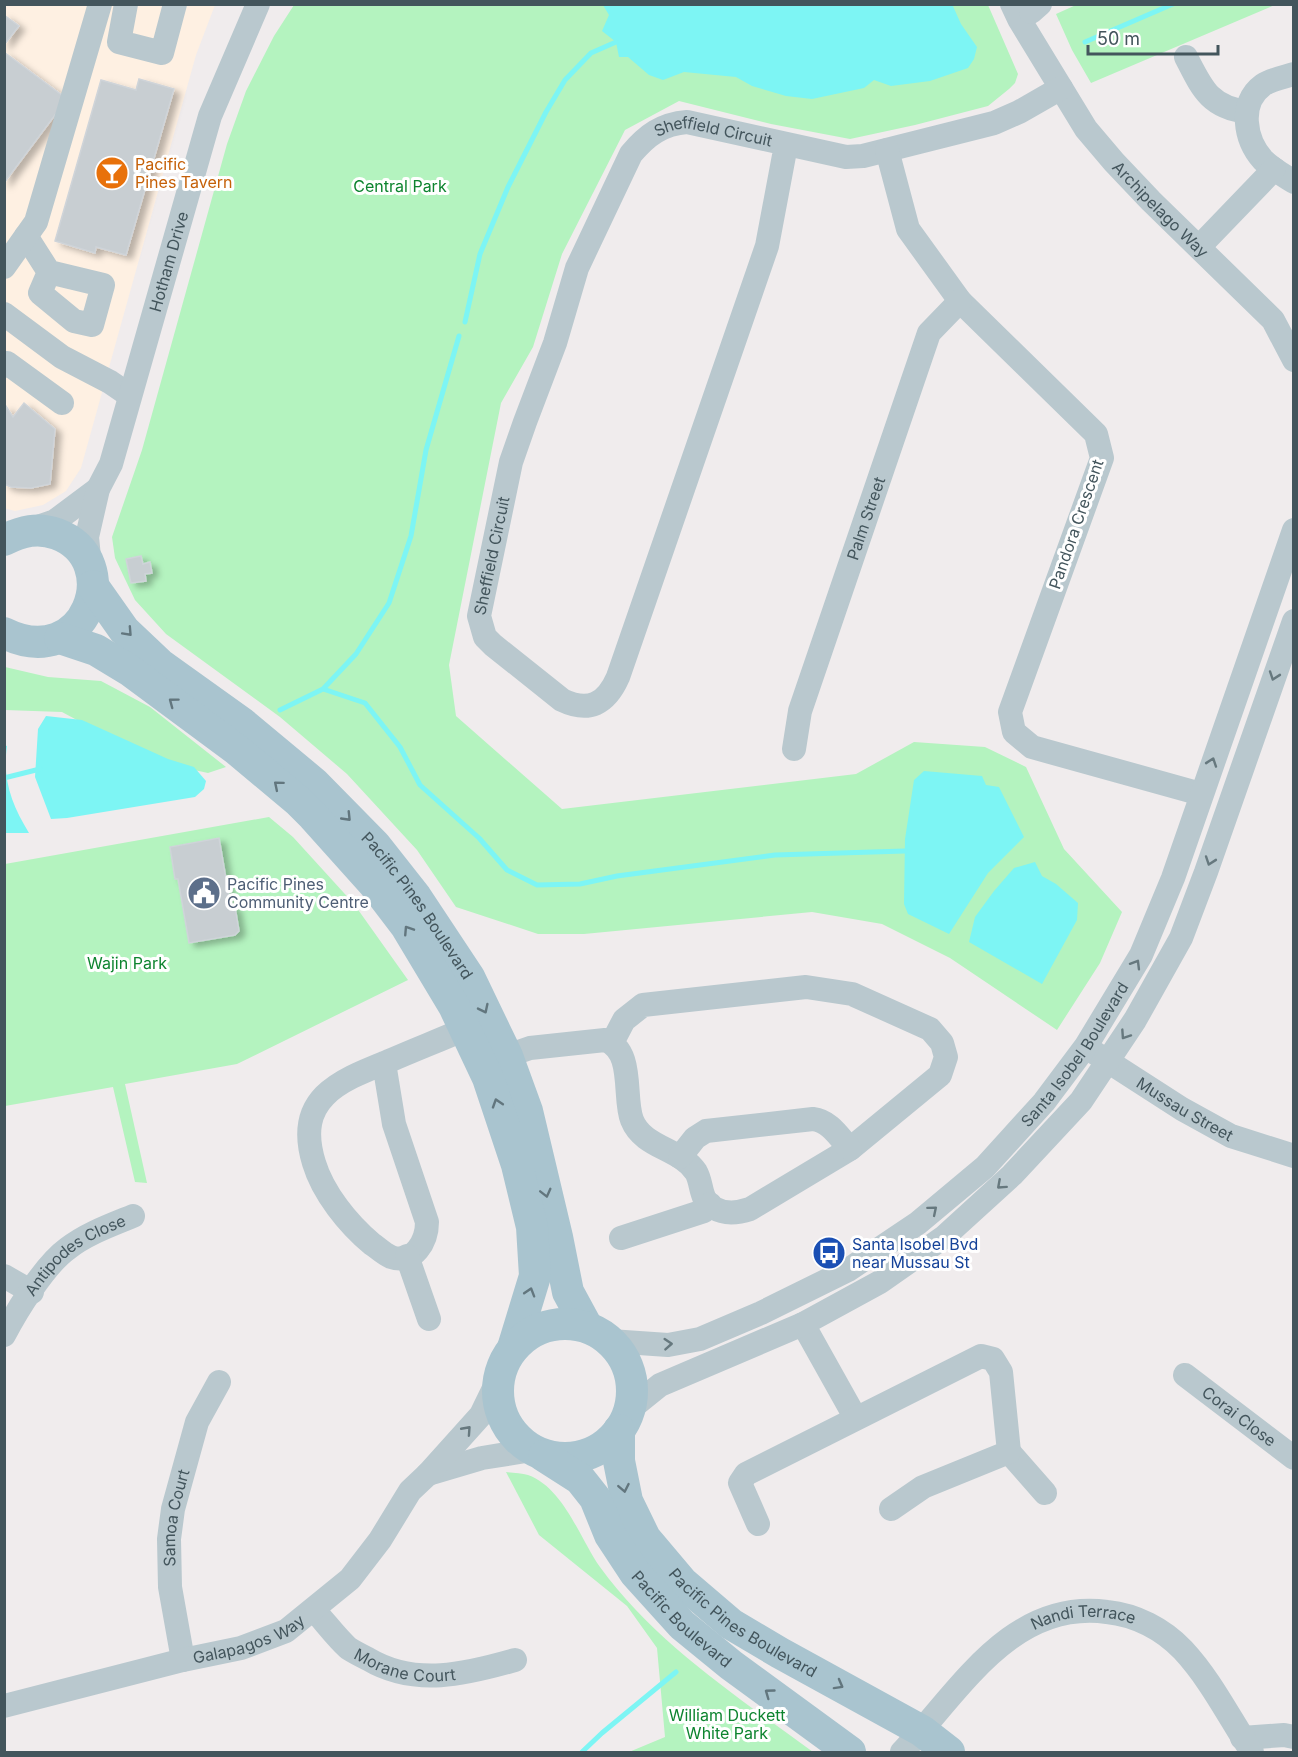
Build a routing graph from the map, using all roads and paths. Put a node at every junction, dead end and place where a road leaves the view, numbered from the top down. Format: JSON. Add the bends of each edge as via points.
{"nodes":[{"id":1,"x":100,"y":4,"type":"edge"},
{"id":2,"x":126,"y":4,"type":"edge"},
{"id":3,"x":175,"y":4,"type":"edge"},
{"id":4,"x":258,"y":4,"type":"edge"},
{"id":5,"x":1028,"y":6,"type":"edge"},
{"id":6,"x":1186,"y":57,"type":"dead end"},
{"id":7,"x":1293,"y":74,"type":"edge"},
{"id":8,"x":1061,"y":88,"type":"junction"},
{"id":9,"x":1247,"y":112,"type":"junction"},
{"id":10,"x":786,"y":144,"type":"junction"},
{"id":11,"x":887,"y":150,"type":"junction"},
{"id":12,"x":1277,"y":170,"type":"edge"},
{"id":13,"x":26,"y":236,"type":"junction"},
{"id":14,"x":1193,"y":242,"type":"junction"},
{"id":15,"x":4,"y":267,"type":"edge"},
{"id":16,"x":49,"y":272,"type":"dead end"},
{"id":17,"x":960,"y":301,"type":"junction"},
{"id":18,"x":4,"y":314,"type":"edge"},
{"id":19,"x":1283,"y":325,"type":"edge"},
{"id":20,"x":62,"y":357,"type":"junction"},
{"id":21,"x":1293,"y":360,"type":"edge"},
{"id":22,"x":5,"y":364,"type":"edge"},
{"id":23,"x":38,"y":386,"type":"junction"},
{"id":24,"x":129,"y":395,"type":"junction"},
{"id":25,"x":62,"y":404,"type":"dead end"},
{"id":26,"x":98,"y":489,"type":"junction"},
{"id":27,"x":1293,"y":530,"type":"edge"},
{"id":28,"x":13,"y":534,"type":"edge"},
{"id":29,"x":91,"y":576,"type":"junction"},
{"id":30,"x":1293,"y":621,"type":"edge"},
{"id":31,"x":4,"y":633,"type":"edge"},
{"id":32,"x":60,"y":638,"type":"junction"},
{"id":33,"x":794,"y":749,"type":"dead end"},
{"id":34,"x":1201,"y":794,"type":"junction"},
{"id":35,"x":465,"y":1029,"type":"junction"},
{"id":36,"x":612,"y":1043,"type":"junction"},
{"id":37,"x":1086,"y":1046,"type":"junction"},
{"id":38,"x":507,"y":1056,"type":"junction"},
{"id":39,"x":1107,"y":1062,"type":"junction"},
{"id":40,"x":384,"y":1063,"type":"junction"},
{"id":41,"x":849,"y":1149,"type":"junction"},
{"id":42,"x":1293,"y":1156,"type":"edge"},
{"id":43,"x":680,"y":1157,"type":"junction"},
{"id":44,"x":710,"y":1204,"type":"junction"},
{"id":45,"x":133,"y":1216,"type":"dead end"},
{"id":46,"x":621,"y":1238,"type":"dead end"},
{"id":47,"x":407,"y":1256,"type":"junction"},
{"id":48,"x":4,"y":1276,"type":"edge"},
{"id":49,"x":32,"y":1292,"type":"junction"},
{"id":50,"x":429,"y":1319,"type":"dead end"},
{"id":51,"x":803,"y":1324,"type":"junction"},
{"id":52,"x":599,"y":1334,"type":"junction"},
{"id":53,"x":4,"y":1335,"type":"edge"},
{"id":54,"x":513,"y":1348,"type":"junction"},
{"id":55,"x":1185,"y":1375,"type":"dead end"},
{"id":56,"x":499,"y":1378,"type":"junction"},
{"id":57,"x":219,"y":1382,"type":"dead end"},
{"id":58,"x":855,"y":1417,"type":"junction"},
{"id":59,"x":624,"y":1420,"type":"junction"},
{"id":60,"x":1009,"y":1452,"type":"junction"},
{"id":61,"x":538,"y":1453,"type":"junction"},
{"id":62,"x":1293,"y":1458,"type":"edge"},
{"id":63,"x":428,"y":1474,"type":"junction"},
{"id":64,"x":1045,"y":1493,"type":"dead end"},
{"id":65,"x":891,"y":1509,"type":"dead end"},
{"id":66,"x":758,"y":1524,"type":"dead end"},
{"id":67,"x":314,"y":1610,"type":"junction"},
{"id":68,"x":183,"y":1660,"type":"junction"},
{"id":69,"x":515,"y":1660,"type":"dead end"},
{"id":70,"x":4,"y":1706,"type":"edge"},
{"id":71,"x":1293,"y":1737,"type":"edge"},
{"id":72,"x":912,"y":1742,"type":"edge"},
{"id":73,"x":1247,"y":1745,"type":"edge"},
{"id":74,"x":850,"y":1752,"type":"edge"},
{"id":75,"x":949,"y":1752,"type":"edge"}],
"edges":[{"from":1,"to":13,"type":"street","via":[[36,222]]},
{"from":2,"to":3,"type":"street","via":[[119,42],[162,53]]},
{"from":4,"to":24,"type":"street","name":"Hotham Drive","via":[[210,116]]},
{"from":5,"to":8,"type":"street","name":"Archipelago Way"},
{"from":6,"to":9,"type":"street","via":[[1202,89],[1215,102],[1230,110]]},
{"from":7,"to":9,"type":"street","via":[[1262,85],[1247,103]]},
{"from":8,"to":11,"type":"street","name":"Sheffield Circuit","via":[[994,123]]},
{"from":8,"to":14,"type":"street","name":"Archipelago Way","via":[[1086,129],[1114,162]]},
{"from":9,"to":12,"type":"street","via":[[1250,134]]},
{"from":10,"to":10,"type":"street","name":"Sheffield Circuit","via":[[763,258],[618,677],[605,697],[594,705],[573,706],[493,645],[485,637],[479,616],[511,462],[578,268],[631,154],[657,129],[687,122]]},
{"from":10,"to":11,"type":"street","name":"Sheffield Circuit","via":[[846,157]]},
{"from":11,"to":17,"type":"street","name":"Pandora Crescent","via":[[908,229]]},
{"from":12,"to":14,"type":"street"},
{"from":13,"to":15,"type":"street"},
{"from":13,"to":16,"type":"street"},
{"from":14,"to":19,"type":"street","name":"Archipelago Way"},
{"from":17,"to":33,"type":"street","name":"Palm Street","via":[[929,333],[800,711]]},
{"from":17,"to":34,"type":"street","name":"Pandora Crescent","via":[[1096,434],[1102,458],[1010,712],[1014,732],[1032,747]]},
{"from":18,"to":20,"type":"street"},
{"from":19,"to":21,"type":"street","name":"Archipelago Way"},
{"from":20,"to":23,"type":"street"},
{"from":20,"to":24,"type":"street"},
{"from":22,"to":23,"type":"street"},
{"from":23,"to":25,"type":"street"},
{"from":24,"to":26,"type":"street","name":"Hotham Drive","via":[[111,464]]},
{"from":26,"to":28,"type":"street","name":"Hotham Drive","via":[[56,521]]},
{"from":26,"to":29,"type":"street","name":"Hotham Drive","via":[[87,537]]},
{"from":34,"to":27,"type":"street","name":"Santa Isobel Boulevard","one_way":true},
{"from":28,"to":29,"type":"main road","name":"Pacific Pines Boulevard","via":[[47,531],[65,537],[80,550]]},
{"from":29,"to":32,"type":"main road","via":[[91,602],[84,617]]},
{"from":29,"to":38,"type":"main road","name":"Pacific Pines Boulevard","one_way":true,"via":[[124,630],[161,665],[242,723],[314,783],[375,845],[416,897],[469,977]]},
{"from":30,"to":39,"type":"street","name":"Santa Isobel Boulevard","one_way":true,"via":[[1181,938]]},
{"from":31,"to":32,"type":"main road","via":[[22,642],[42,643]]},
{"from":35,"to":32,"type":"main road","name":"Pacific Pines Boulevard","one_way":true,"via":[[406,926],[374,884],[297,801],[237,750],[129,670],[96,650]]},
{"from":37,"to":34,"type":"street","name":"Santa Isobel Boulevard","one_way":true,"via":[[1141,955],[1173,878]]},
{"from":35,"to":40,"type":"street"},
{"from":54,"to":35,"type":"main road","name":"Pacific Pines Boulevard","one_way":true,"via":[[535,1276],[532,1227],[492,1089]]},
{"from":36,"to":38,"type":"street","via":[[605,1040],[530,1048]]},
{"from":36,"to":41,"type":"street","via":[[624,1020],[643,1005],[806,987],[852,994],[930,1029],[942,1043],[946,1057],[940,1075]]},
{"from":36,"to":43,"type":"street","via":[[622,1059],[632,1119],[642,1136]]},
{"from":37,"to":39,"type":"street","name":"Mussau Street"},
{"from":52,"to":37,"type":"street","name":"Santa Isobel Boulevard","one_way":true,"via":[[668,1345],[700,1339],[848,1270],[918,1223],[985,1167],[1044,1102]]},
{"from":38,"to":52,"type":"main road","name":"Pacific Pines Boulevard","one_way":true,"via":[[527,1111],[568,1292]]},
{"from":39,"to":42,"type":"street","name":"Mussau Street","via":[[1231,1136]]},
{"from":39,"to":51,"type":"street","name":"Santa Isobel Boulevard","one_way":true,"via":[[1081,1101],[1012,1175],[944,1237],[880,1282]]},
{"from":40,"to":47,"type":"street","via":[[394,1124],[427,1222],[420,1248]]},
{"from":40,"to":47,"type":"street","via":[[346,1079],[321,1099],[311,1119],[309,1148],[324,1189],[338,1207],[382,1251],[398,1258]]},
{"from":41,"to":43,"type":"street","via":[[828,1124],[813,1119],[706,1131]]},
{"from":41,"to":44,"type":"street","via":[[750,1209],[736,1214]]},
{"from":43,"to":44,"type":"street","via":[[696,1172],[702,1195]]},
{"from":44,"to":46,"type":"street","via":[[704,1211]]},
{"from":45,"to":49,"type":"street","name":"Antipodes Close","via":[[66,1249]]},
{"from":47,"to":50,"type":"street"},
{"from":48,"to":49,"type":"street"},
{"from":49,"to":53,"type":"street","name":"Antipodes Close"},
{"from":51,"to":58,"type":"street"},
{"from":51,"to":59,"type":"street","name":"Santa Isobel Boulevard","via":[[660,1385]]},
{"from":52,"to":54,"type":"main road","via":[[567,1324],[547,1326],[528,1334]]},
{"from":52,"to":59,"type":"main road","via":[[622,1355],[630,1372],[632,1391]]},
{"from":54,"to":56,"type":"main road"},
{"from":55,"to":62,"type":"street","name":"Corai Close"},
{"from":56,"to":61,"type":"main road","via":[[498,1395],[504,1420],[519,1440]]},
{"from":63,"to":56,"type":"street","name":"Galapagos Way","one_way":true,"via":[[481,1415]]},
{"from":57,"to":68,"type":"street","name":"Samoa Court","via":[[197,1422],[173,1509],[169,1539],[170,1587]]},
{"from":58,"to":60,"type":"street","via":[[981,1356],[993,1359],[1001,1372]]},
{"from":58,"to":66,"type":"street","via":[[746,1474],[740,1483]]},
{"from":59,"to":61,"type":"main road","via":[[605,1445],[586,1455],[565,1459]]},
{"from":59,"to":72,"type":"main road","name":"Pacific Pines Boulevard","one_way":true,"via":[[619,1461],[627,1501],[645,1538],[683,1583],[731,1623]]},
{"from":60,"to":64,"type":"street"},
{"from":60,"to":65,"type":"street","via":[[923,1487]]},
{"from":61,"to":63,"type":"street","name":"Galapagos Way","via":[[482,1458]]},
{"from":74,"to":61,"type":"main road","name":"Pacific Boulevard","one_way":true,"via":[[682,1625],[635,1573],[610,1535],[595,1498],[580,1479]]},
{"from":63,"to":67,"type":"street","name":"Galapagos Way","via":[[410,1491],[350,1579]]},
{"from":67,"to":68,"type":"street","name":"Galapagos Way","via":[[286,1630],[241,1648]]},
{"from":67,"to":69,"type":"street","name":"Morane Court","via":[[349,1648],[382,1668],[414,1676],[444,1677]]},
{"from":68,"to":70,"type":"street","name":"Galapagos Way"},
{"from":71,"to":73,"type":"street","via":[[1284,1735]]},
{"from":72,"to":73,"type":"street","name":"Nandi Terrace","via":[[979,1666],[1014,1635],[1044,1618],[1080,1610],[1122,1614],[1163,1633],[1196,1665]]},
{"from":72,"to":75,"type":"main road","name":"Pacific Pines Boulevard"}]}
